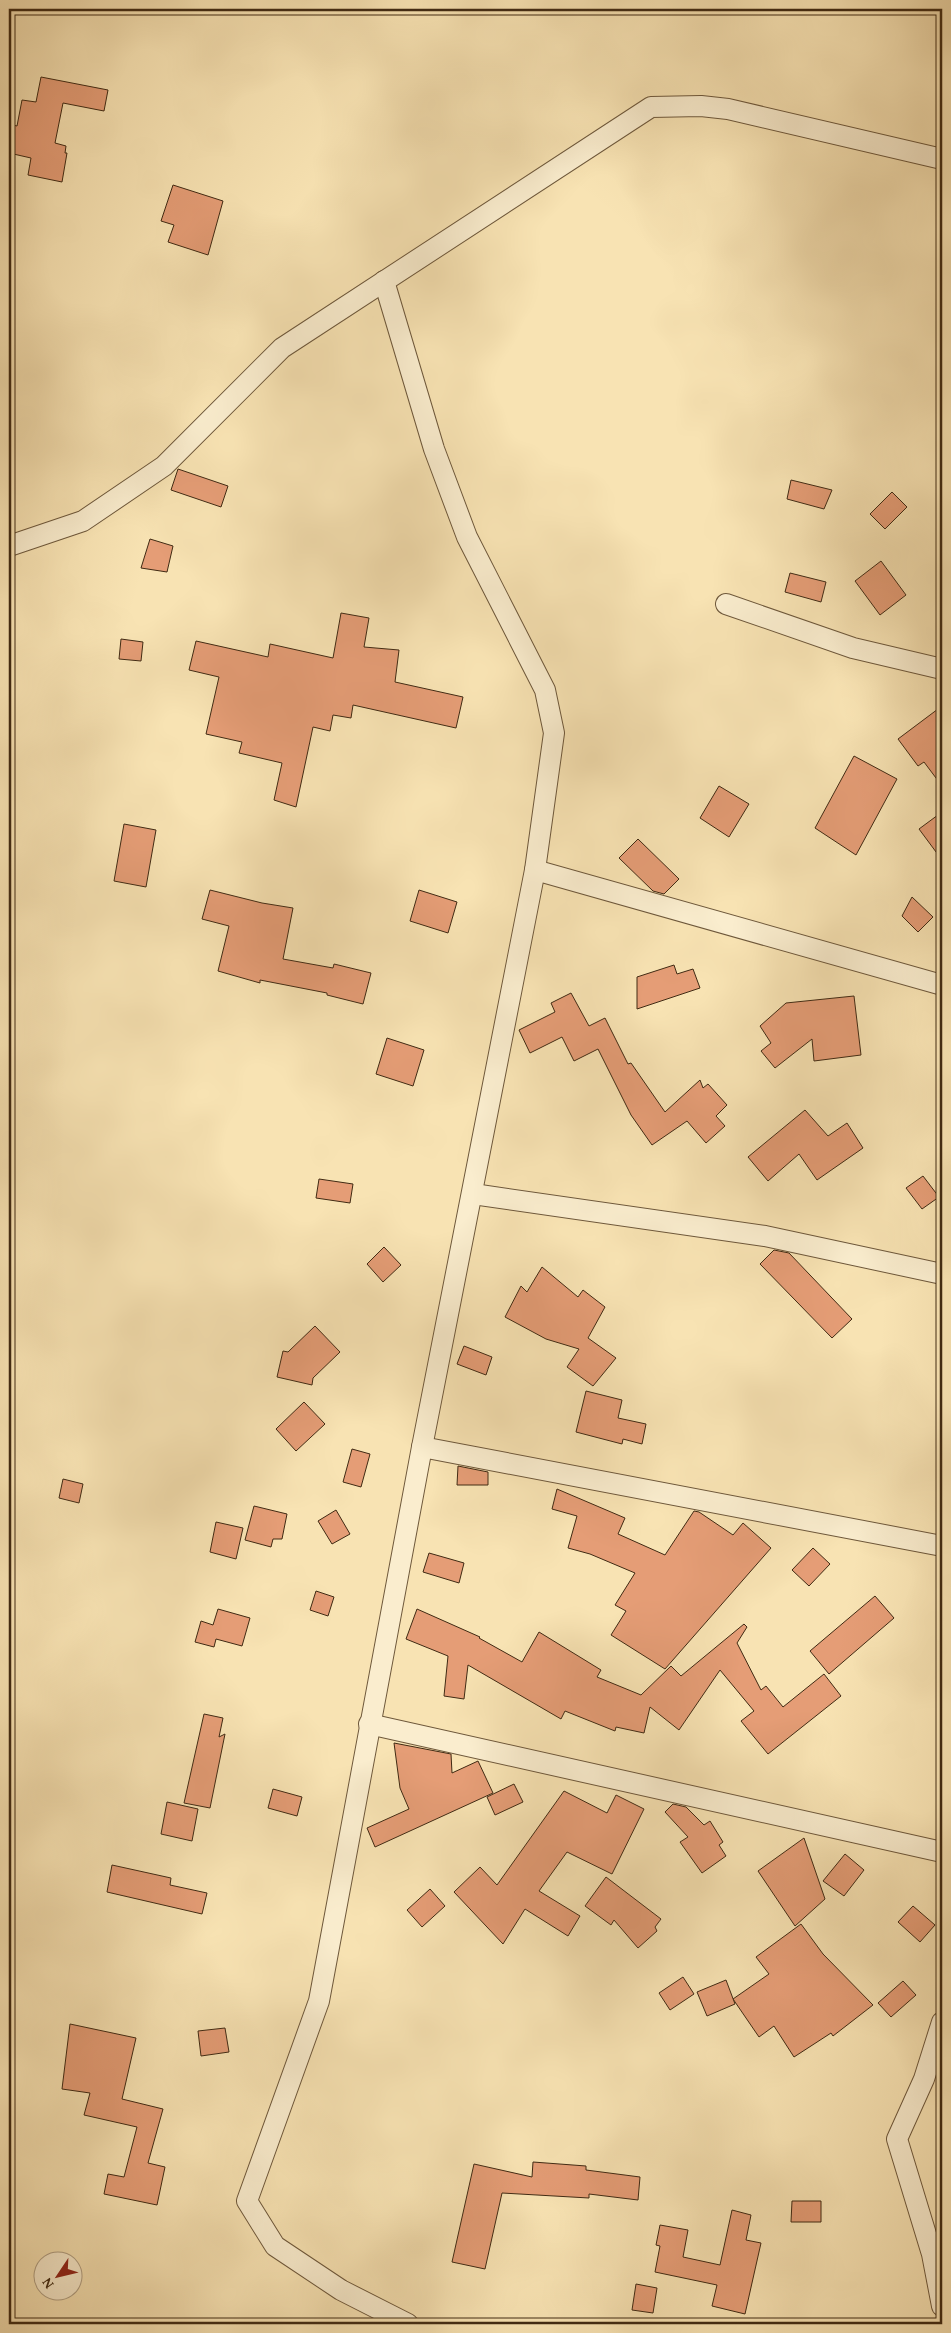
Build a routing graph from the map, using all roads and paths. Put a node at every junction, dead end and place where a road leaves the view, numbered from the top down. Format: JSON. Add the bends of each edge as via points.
{"nodes":[{"id":1,"x":942,"y":159,"type":"edge"},
{"id":2,"x":384,"y":281,"type":"junction"},
{"id":3,"x":9,"y":546,"type":"edge"},
{"id":4,"x":726,"y":604,"type":"dead end"},
{"id":5,"x":942,"y":669,"type":"edge"},
{"id":6,"x":535,"y":870,"type":"junction"},
{"id":7,"x":942,"y":985,"type":"edge"},
{"id":8,"x":472,"y":1194,"type":"junction"},
{"id":9,"x":942,"y":1274,"type":"edge"},
{"id":10,"x":422,"y":1447,"type":"junction"},
{"id":11,"x":942,"y":1546,"type":"edge"},
{"id":12,"x":369,"y":1724,"type":"junction"},
{"id":13,"x":942,"y":1852,"type":"edge"},
{"id":14,"x":942,"y":2022,"type":"edge"},
{"id":15,"x":942,"y":2306,"type":"edge"},
{"id":16,"x":408,"y":2324,"type":"edge"}],
"edges":[{"from":1,"to":2,"type":"street","via":[[728,109],[651,107]]},
{"from":2,"to":3,"type":"street","via":[[282,348],[164,466],[83,521]]},
{"from":2,"to":6,"type":"street","via":[[434,449],[467,537],[545,690],[554,733]]},
{"from":4,"to":5,"type":"street","via":[[854,648]]},
{"from":6,"to":7,"type":"street"},
{"from":6,"to":8,"type":"street"},
{"from":8,"to":9,"type":"street","via":[[765,1236]]},
{"from":8,"to":10,"type":"street"},
{"from":10,"to":11,"type":"street"},
{"from":10,"to":12,"type":"street"},
{"from":12,"to":13,"type":"street"},
{"from":12,"to":16,"type":"street","via":[[319,2001],[247,2201],[275,2246],[340,2290]]},
{"from":14,"to":15,"type":"street","via":[[924,2080],[897,2139],[932,2254]]}]}
